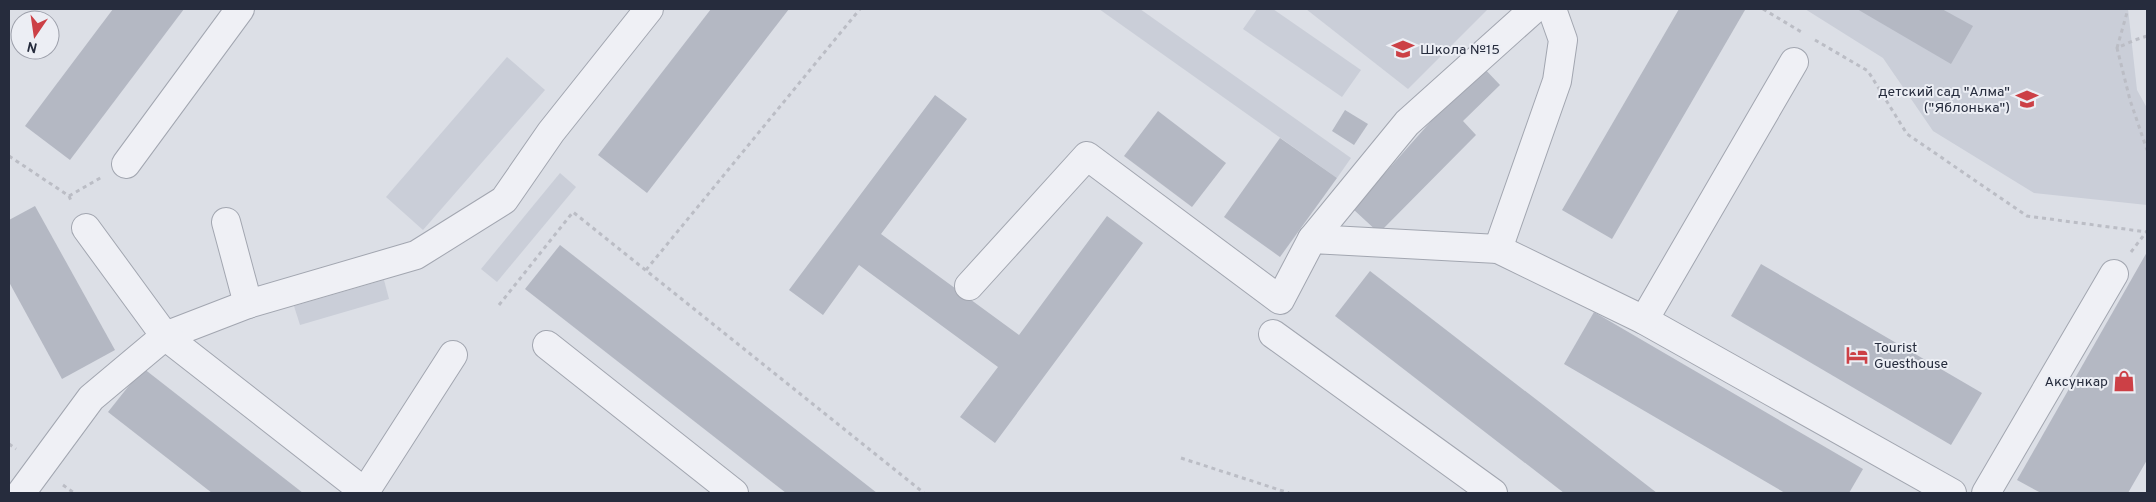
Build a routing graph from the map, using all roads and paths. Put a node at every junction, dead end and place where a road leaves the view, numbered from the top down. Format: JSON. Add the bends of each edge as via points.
{"nodes":[{"id":1,"x":240,"y":9,"type":"edge"},
{"id":2,"x":649,"y":9,"type":"edge"},
{"id":3,"x":860,"y":9,"type":"edge"},
{"id":4,"x":1534,"y":9,"type":"edge"},
{"id":5,"x":1552,"y":9,"type":"edge"},
{"id":6,"x":1763,"y":9,"type":"edge"},
{"id":7,"x":2128,"y":9,"type":"edge"},
{"id":8,"x":2147,"y":36,"type":"edge"},
{"id":9,"x":2117,"y":48,"type":"junction"},
{"id":10,"x":1794,"y":62,"type":"dead end"},
{"id":11,"x":2147,"y":150,"type":"edge"},
{"id":12,"x":9,"y":156,"type":"edge"},
{"id":13,"x":126,"y":164,"type":"joint"},
{"id":14,"x":69,"y":196,"type":"junction"},
{"id":15,"x":226,"y":222,"type":"dead end"},
{"id":16,"x":86,"y":228,"type":"joint"},
{"id":17,"x":2147,"y":232,"type":"edge"},
{"id":18,"x":1312,"y":238,"type":"junction"},
{"id":19,"x":1498,"y":248,"type":"junction"},
{"id":20,"x":646,"y":270,"type":"junction"},
{"id":21,"x":2114,"y":274,"type":"dead end"},
{"id":22,"x":969,"y":286,"type":"dead end"},
{"id":23,"x":248,"y":304,"type":"junction"},
{"id":24,"x":499,"y":305,"type":"dead end"},
{"id":25,"x":1644,"y":320,"type":"junction"},
{"id":26,"x":1273,"y":334,"type":"dead end"},
{"id":27,"x":164,"y":336,"type":"junction"},
{"id":28,"x":546,"y":345,"type":"dead end"},
{"id":29,"x":453,"y":355,"type":"dead end"},
{"id":30,"x":1181,"y":458,"type":"dead end"},
{"id":31,"x":21,"y":493,"type":"edge"},
{"id":32,"x":365,"y":493,"type":"edge"},
{"id":33,"x":734,"y":493,"type":"edge"},
{"id":34,"x":924,"y":493,"type":"edge"},
{"id":35,"x":1289,"y":493,"type":"edge"},
{"id":36,"x":1493,"y":493,"type":"edge"},
{"id":37,"x":1952,"y":493,"type":"edge"},
{"id":38,"x":1986,"y":493,"type":"edge"}],
"edges":[{"from":1,"to":13,"type":"lane"},
{"from":2,"to":23,"type":"lane","via":[[551,132],[504,200],[416,255]]},
{"from":3,"to":20,"type":"path"},
{"from":4,"to":18,"type":"lane","via":[[1407,123]]},
{"from":5,"to":19,"type":"lane","via":[[1563,40],[1557,81]]},
{"from":6,"to":17,"type":"path","via":[[1868,71],[1907,134],[2027,216]]},
{"from":7,"to":9,"type":"path"},
{"from":8,"to":9,"type":"path"},
{"from":9,"to":11,"type":"path"},
{"from":10,"to":25,"type":"lane"},
{"from":12,"to":14,"type":"path"},
{"from":13,"to":14,"type":"path"},
{"from":14,"to":16,"type":"path"},
{"from":15,"to":23,"type":"lane"},
{"from":16,"to":27,"type":"lane"},
{"from":18,"to":19,"type":"lane"},
{"from":18,"to":22,"type":"lane","via":[[1280,300],[1087,156]]},
{"from":19,"to":25,"type":"lane"},
{"from":20,"to":24,"type":"path","via":[[573,212]]},
{"from":20,"to":34,"type":"path"},
{"from":21,"to":38,"type":"lane"},
{"from":23,"to":27,"type":"lane"},
{"from":25,"to":37,"type":"lane"},
{"from":26,"to":36,"type":"lane"},
{"from":27,"to":31,"type":"lane","via":[[91,398]]},
{"from":27,"to":32,"type":"lane"},
{"from":28,"to":33,"type":"lane"},
{"from":29,"to":32,"type":"lane"},
{"from":30,"to":35,"type":"path"}]}
